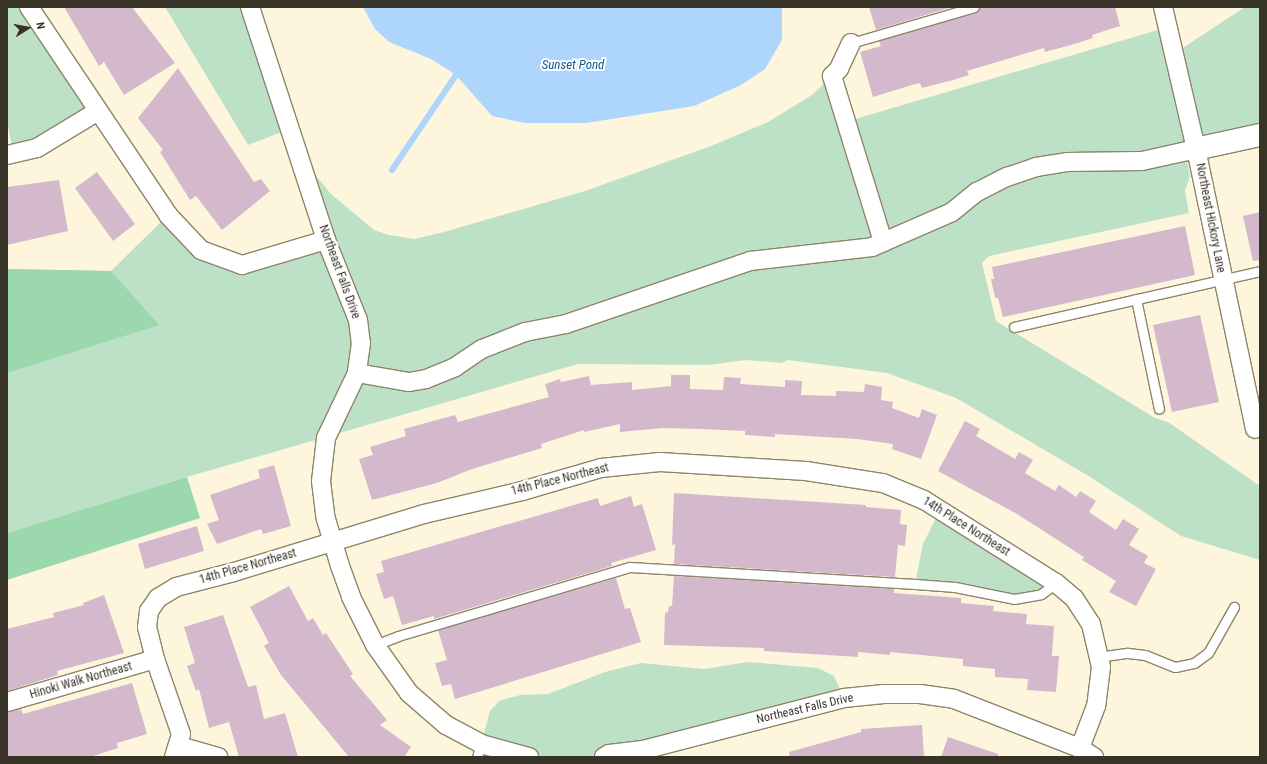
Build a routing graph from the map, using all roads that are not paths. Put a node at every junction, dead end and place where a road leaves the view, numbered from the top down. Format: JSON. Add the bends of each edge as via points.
{"nodes":[{"id":1,"x":28,"y":7,"type":"edge"},
{"id":2,"x":250,"y":7,"type":"edge"},
{"id":3,"x":974,"y":7,"type":"edge"},
{"id":4,"x":1163,"y":7,"type":"edge"},
{"id":5,"x":851,"y":43,"type":"joint"},
{"id":6,"x":98,"y":110,"type":"junction"},
{"id":7,"x":1260,"y":135,"type":"edge"},
{"id":8,"x":1196,"y":148,"type":"junction"},
{"id":9,"x":7,"y":154,"type":"edge"},
{"id":10,"x":326,"y":240,"type":"junction"},
{"id":11,"x":883,"y":242,"type":"junction"},
{"id":12,"x":1260,"y":271,"type":"edge"},
{"id":13,"x":1222,"y":279,"type":"junction"},
{"id":14,"x":1136,"y":299,"type":"junction"},
{"id":15,"x":1014,"y":327,"type":"dead end"},
{"id":16,"x":357,"y":373,"type":"junction"},
{"id":17,"x":1159,"y":409,"type":"dead end"},
{"id":18,"x":1258,"y":429,"type":"edge"},
{"id":19,"x":331,"y":543,"type":"junction"},
{"id":20,"x":1056,"y":583,"type":"junction"},
{"id":21,"x":1234,"y":607,"type":"dead end"},
{"id":22,"x":375,"y":645,"type":"junction"},
{"id":23,"x":1098,"y":658,"type":"junction"},
{"id":24,"x":155,"y":659,"type":"junction"},
{"id":25,"x":7,"y":702,"type":"edge"},
{"id":26,"x":479,"y":750,"type":"edge"},
{"id":27,"x":176,"y":752,"type":"edge"},
{"id":28,"x":1087,"y":752,"type":"edge"},
{"id":29,"x":218,"y":757,"type":"edge"},
{"id":30,"x":529,"y":757,"type":"edge"},
{"id":31,"x":604,"y":757,"type":"edge"}],
"edges":[{"from":1,"to":6,"type":"street"},
{"from":2,"to":10,"type":"street","name":"Northeast Falls Drive"},
{"from":3,"to":5,"type":"lane"},
{"from":4,"to":8,"type":"street","name":"Northeast Hickory Lane"},
{"from":5,"to":11,"type":"street","via":[[839,69],[832,76]]},
{"from":6,"to":9,"type":"street","via":[[37,148]]},
{"from":6,"to":10,"type":"street","via":[[168,215],[201,250],[242,264]]},
{"from":7,"to":8,"type":"street"},
{"from":8,"to":11,"type":"street","via":[[1142,161],[1067,162],[1036,167],[1007,177],[977,192],[952,212]]},
{"from":8,"to":13,"type":"street","name":"Northeast Hickory Lane"},
{"from":10,"to":16,"type":"street","name":"Northeast Falls Drive","via":[[358,320],[361,343]]},
{"from":11,"to":16,"type":"street","via":[[872,247],[842,252],[750,261],[566,324],[525,332],[482,349],[455,367],[426,379],[409,382]]},
{"from":12,"to":13,"type":"lane"},
{"from":13,"to":14,"type":"lane"},
{"from":13,"to":18,"type":"street","name":"Northeast Hickory Lane"},
{"from":14,"to":15,"type":"lane"},
{"from":14,"to":17,"type":"lane"},
{"from":16,"to":19,"type":"street","name":"Northeast Falls Drive","via":[[336,412],[326,438],[322,502]]},
{"from":19,"to":20,"type":"street","name":"14th Place Northeast","via":[[424,514],[522,491],[601,468],[660,462],[729,465],[806,471],[883,483],[924,500]]},
{"from":19,"to":22,"type":"street","name":"Northeast Falls Drive","via":[[352,598]]},
{"from":19,"to":24,"type":"street","name":"14th Place Northeast","via":[[176,587],[158,598],[149,611],[147,627]]},
{"from":20,"to":22,"type":"lane","via":[[1041,594],[1014,599],[955,587],[630,567]]},
{"from":20,"to":23,"type":"street","name":"14th Place Northeast","via":[[1074,598],[1091,624]]},
{"from":21,"to":23,"type":"lane","via":[[1208,653],[1194,663],[1174,667],[1145,655],[1128,653]]},
{"from":22,"to":26,"type":"street","name":"Northeast Falls Drive","via":[[409,693],[426,710]]},
{"from":23,"to":28,"type":"street","name":"14th Place Northeast","via":[[1100,667],[1096,706]]},
{"from":24,"to":25,"type":"street","name":"Hinoki Walk Northeast"},
{"from":24,"to":27,"type":"street","name":"14th Place Northeast","via":[[182,734]]},
{"from":26,"to":30,"type":"street","name":"Northeast Falls Drive"},
{"from":27,"to":29,"type":"street"},
{"from":28,"to":31,"type":"street","name":"Northeast Falls Drive","via":[[954,699],[920,694],[884,694],[844,698],[643,750],[608,754]]}]}
